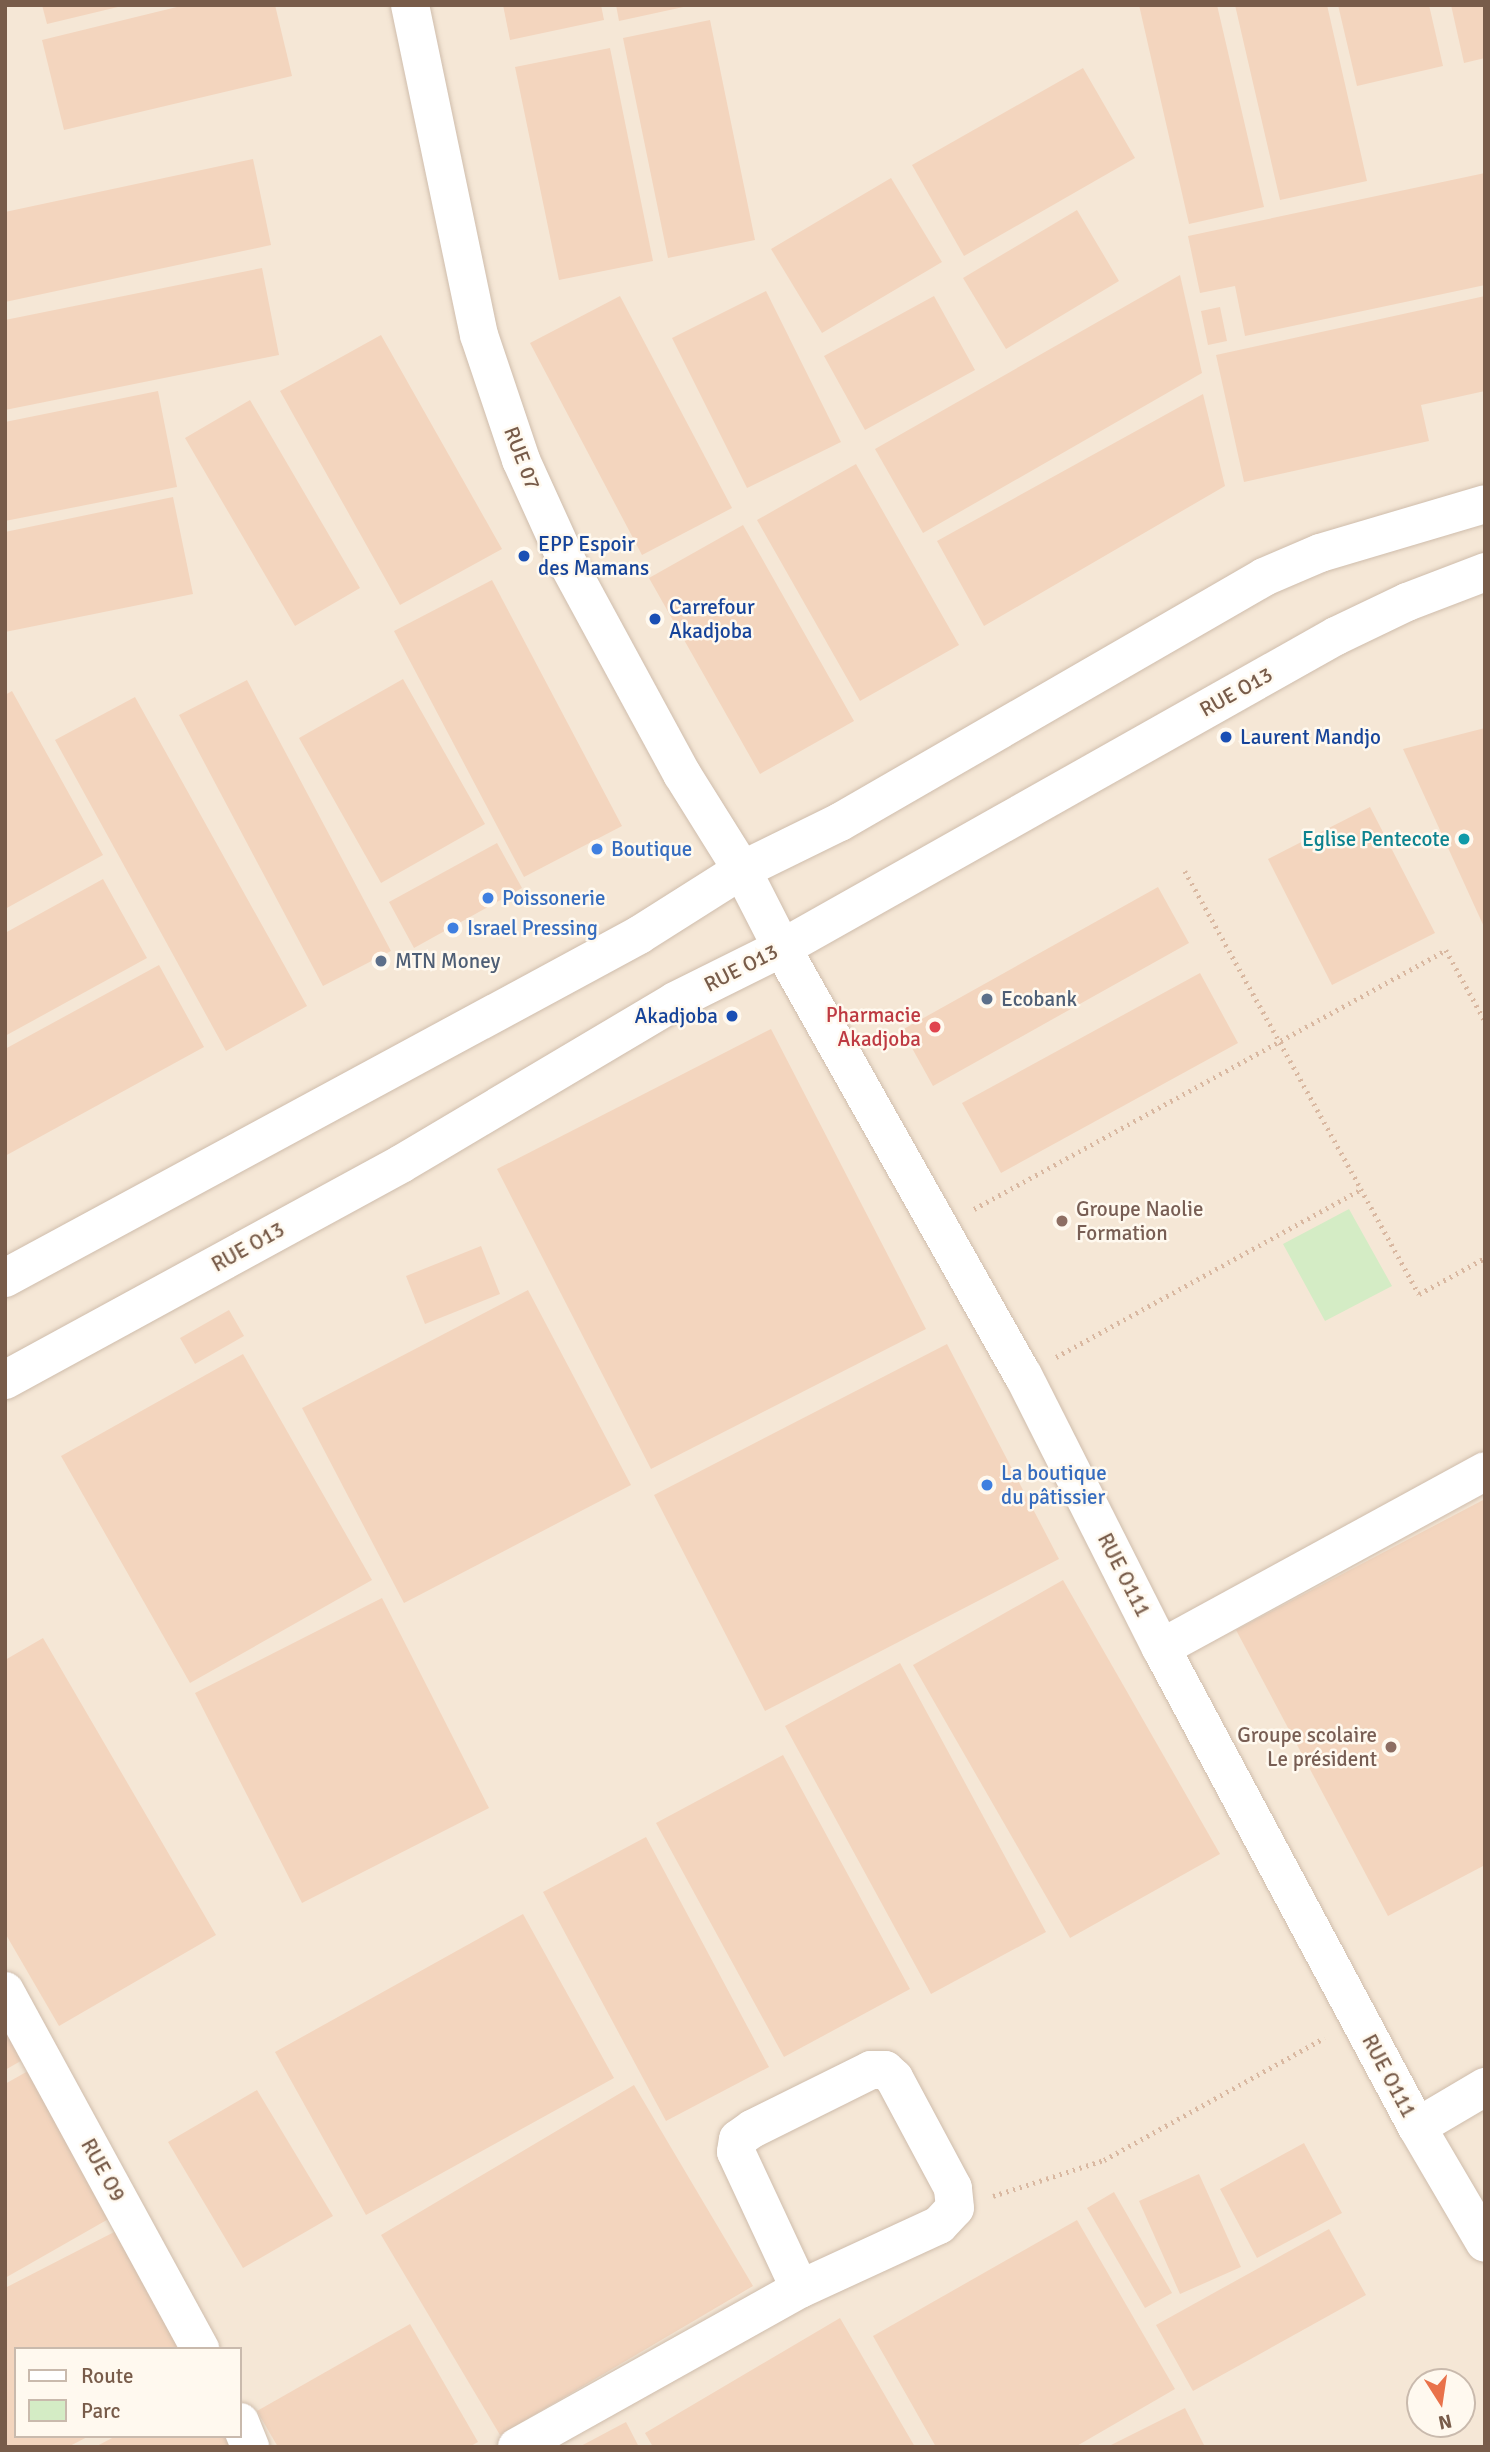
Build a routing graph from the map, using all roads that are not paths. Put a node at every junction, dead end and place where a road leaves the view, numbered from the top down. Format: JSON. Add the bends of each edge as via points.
{"nodes":[{"id":1,"x":410,"y":5,"type":"edge"},
{"id":2,"x":1485,"y":504,"type":"edge"},
{"id":3,"x":1485,"y":572,"type":"edge"},
{"id":4,"x":742,"y":870,"type":"junction"},
{"id":5,"x":782,"y":948,"type":"junction"},
{"id":6,"x":5,"y":1278,"type":"edge"},
{"id":7,"x":5,"y":1380,"type":"edge"},
{"id":8,"x":1485,"y":1471,"type":"edge"},
{"id":9,"x":1161,"y":1648,"type":"junction"},
{"id":10,"x":5,"y":1991,"type":"edge"},
{"id":11,"x":1485,"y":2087,"type":"edge"},
{"id":12,"x":1417,"y":2127,"type":"junction"},
{"id":13,"x":1485,"y":2242,"type":"edge"},
{"id":14,"x":800,"y":2289,"type":"junction"},
{"id":15,"x":199,"y":2347,"type":"edge"},
{"id":16,"x":242,"y":2427,"type":"edge"},
{"id":17,"x":250,"y":2447,"type":"edge"},
{"id":18,"x":517,"y":2447,"type":"edge"}],
"edges":[{"from":1,"to":4,"type":"street","name":"RUE 07","via":[[480,335],[521,460],[569,566],[682,774]]},
{"from":2,"to":4,"type":"street","via":[[1320,553],[1264,577],[840,822]]},
{"from":3,"to":5,"type":"street","name":"RUE O13","via":[[1336,636]]},
{"from":4,"to":5,"type":"street","name":"RUE O111"},
{"from":4,"to":6,"type":"street","via":[[639,935]]},
{"from":5,"to":7,"type":"street","name":"RUE O13","via":[[676,1002],[401,1164]]},
{"from":5,"to":9,"type":"street","name":"RUE O111","via":[[1023,1375]]},
{"from":8,"to":9,"type":"street"},
{"from":9,"to":12,"type":"street","name":"RUE O111"},
{"from":10,"to":15,"type":"street","name":"RUE O9"},
{"from":11,"to":12,"type":"street"},
{"from":12,"to":13,"type":"street","name":"RUE O111"},
{"from":14,"to":14,"type":"street","via":[[736,2152],[738,2139],[871,2070],[885,2070],[894,2078],[953,2188],[955,2208],[940,2225]]},
{"from":14,"to":18,"type":"street"},
{"from":16,"to":17,"type":"street"}]}
